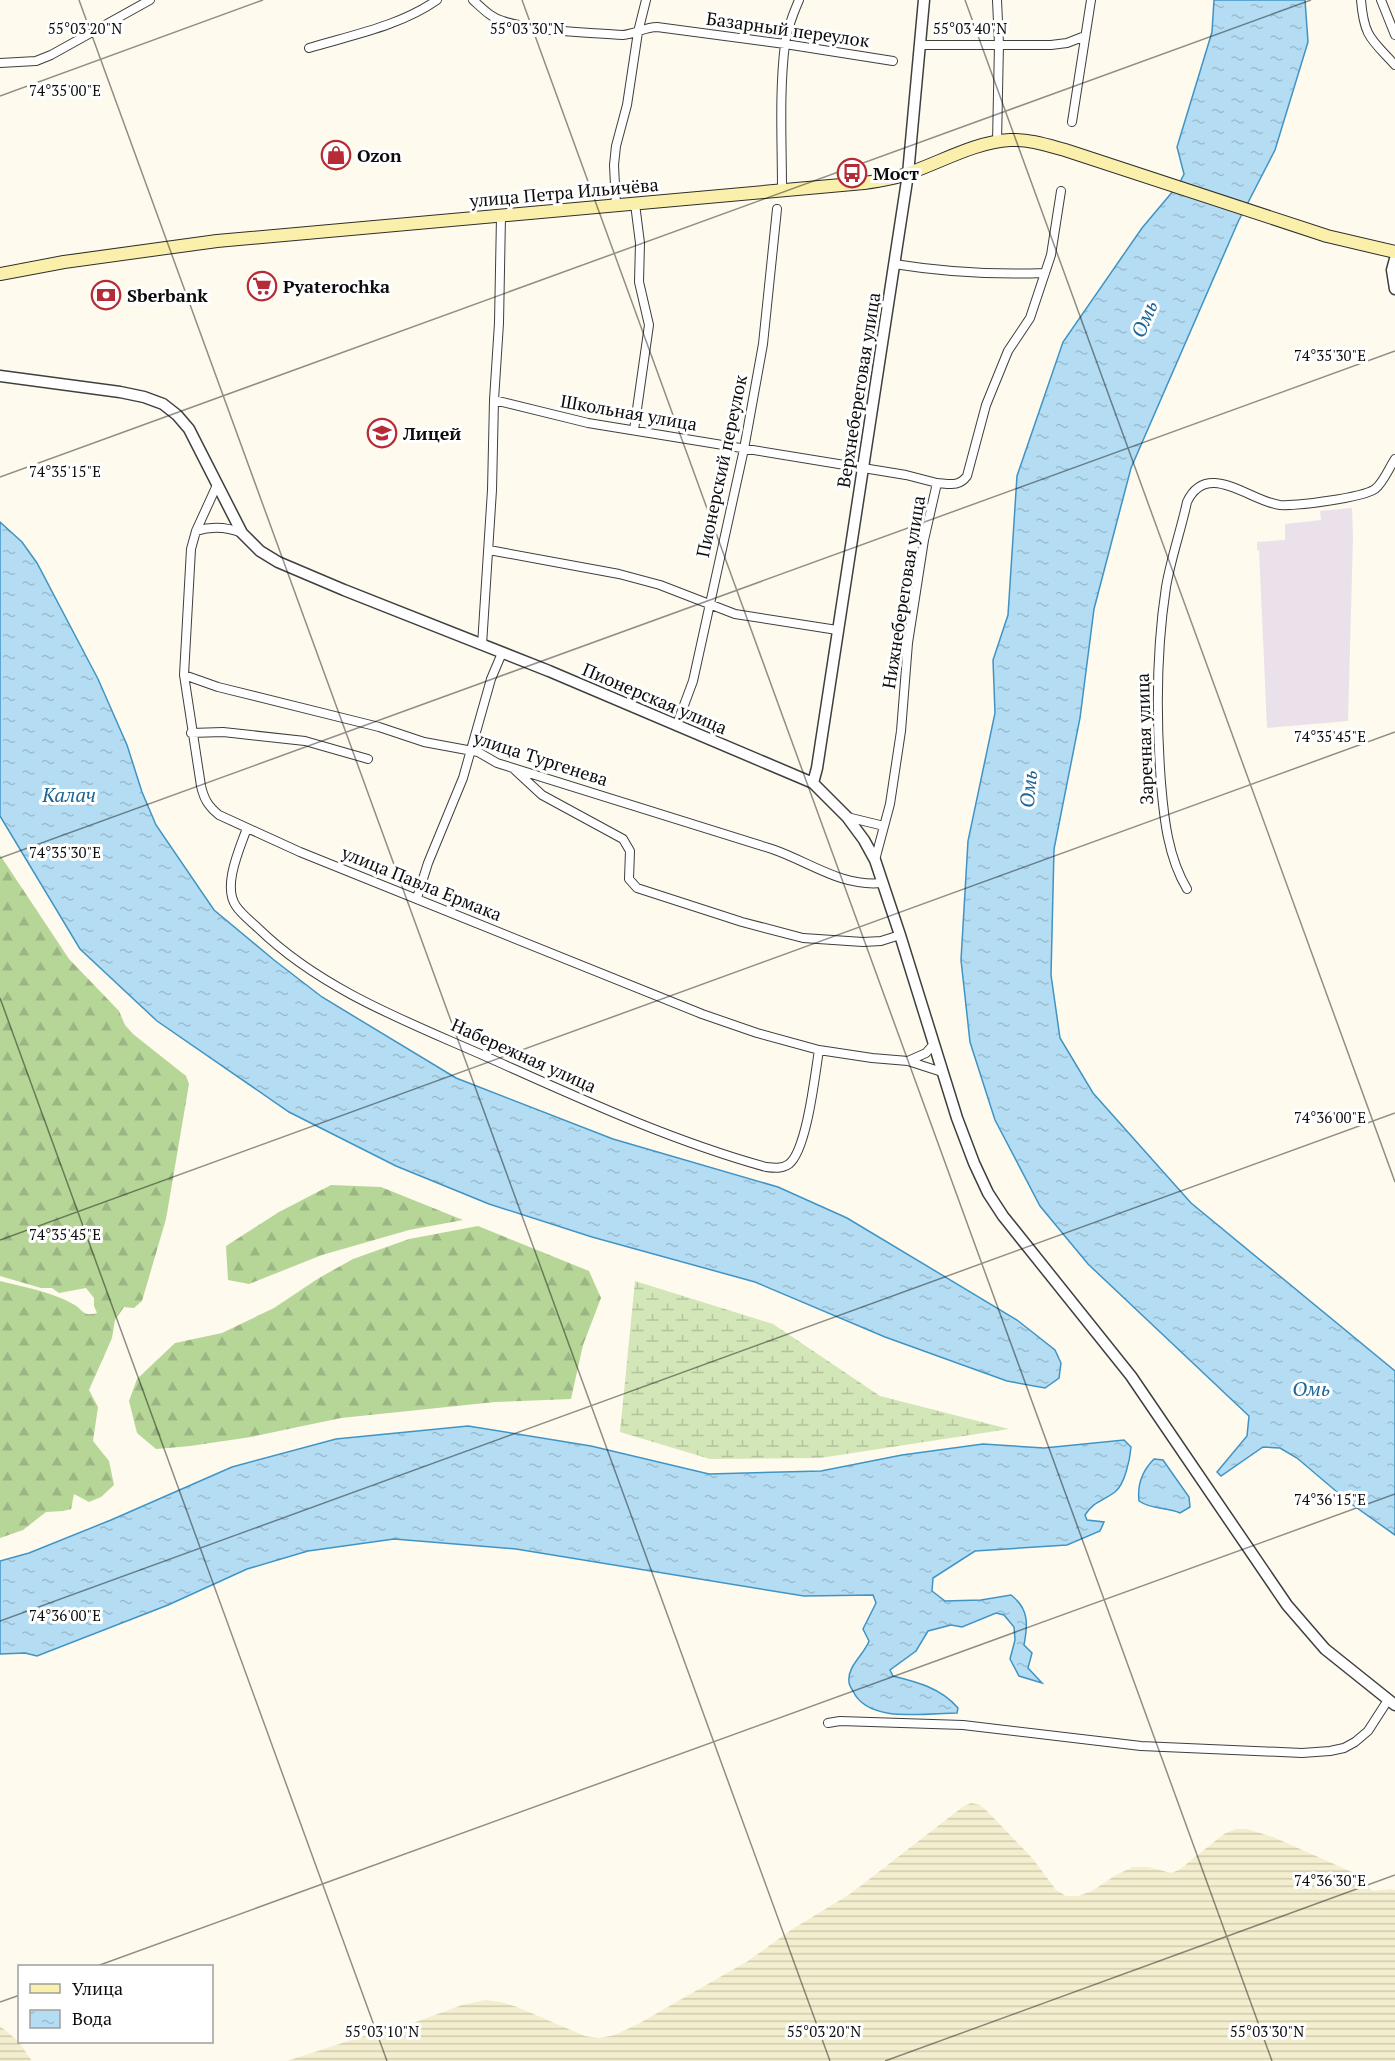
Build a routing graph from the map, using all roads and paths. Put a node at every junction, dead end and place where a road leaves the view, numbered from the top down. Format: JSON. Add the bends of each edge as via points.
{"nodes":[{"id":1,"x":150,"y":0,"type":"edge"},
{"id":2,"x":437,"y":0,"type":"edge"},
{"id":3,"x":473,"y":0,"type":"edge"},
{"id":4,"x":646,"y":0,"type":"edge"},
{"id":5,"x":799,"y":0,"type":"edge"},
{"id":6,"x":924,"y":0,"type":"edge"},
{"id":7,"x":997,"y":0,"type":"edge"},
{"id":8,"x":1091,"y":0,"type":"edge"},
{"id":9,"x":1361,"y":0,"type":"edge"},
{"id":10,"x":1381,"y":0,"type":"edge"},
{"id":11,"x":638,"y":32,"type":"junction"},
{"id":12,"x":1395,"y":35,"type":"edge"},
{"id":13,"x":1085,"y":36,"type":"junction"},
{"id":14,"x":785,"y":44,"type":"junction"},
{"id":15,"x":999,"y":44,"type":"junction"},
{"id":16,"x":920,"y":45,"type":"junction"},
{"id":17,"x":309,"y":48,"type":"dead end"},
{"id":18,"x":893,"y":61,"type":"dead end"},
{"id":19,"x":0,"y":63,"type":"edge"},
{"id":20,"x":1395,"y":65,"type":"edge"},
{"id":21,"x":1072,"y":122,"type":"dead end"},
{"id":22,"x":997,"y":142,"type":"junction"},
{"id":23,"x":908,"y":174,"type":"junction"},
{"id":24,"x":782,"y":190,"type":"junction"},
{"id":25,"x":1061,"y":191,"type":"dead end"},
{"id":26,"x":635,"y":204,"type":"junction"},
{"id":27,"x":616,"y":206,"type":"junction"},
{"id":28,"x":777,"y":209,"type":"dead end"},
{"id":29,"x":501,"y":216,"type":"junction"},
{"id":30,"x":1395,"y":252,"type":"edge"},
{"id":31,"x":1395,"y":259,"type":"edge"},
{"id":32,"x":894,"y":264,"type":"junction"},
{"id":33,"x":1045,"y":273,"type":"junction"},
{"id":34,"x":0,"y":274,"type":"edge"},
{"id":35,"x":1395,"y":288,"type":"edge"},
{"id":36,"x":0,"y":376,"type":"edge"},
{"id":37,"x":494,"y":400,"type":"junction"},
{"id":38,"x":634,"y":430,"type":"junction"},
{"id":39,"x":744,"y":449,"type":"junction"},
{"id":40,"x":1395,"y":459,"type":"edge"},
{"id":41,"x":863,"y":470,"type":"junction"},
{"id":42,"x":937,"y":483,"type":"junction"},
{"id":43,"x":217,"y":485,"type":"junction"},
{"id":44,"x":196,"y":531,"type":"junction"},
{"id":45,"x":242,"y":533,"type":"junction"},
{"id":46,"x":489,"y":550,"type":"junction"},
{"id":47,"x":709,"y":604,"type":"junction"},
{"id":48,"x":837,"y":630,"type":"junction"},
{"id":49,"x":483,"y":645,"type":"junction"},
{"id":50,"x":502,"y":652,"type":"junction"},
{"id":51,"x":184,"y":675,"type":"junction"},
{"id":52,"x":677,"y":724,"type":"junction"},
{"id":53,"x":191,"y":733,"type":"junction"},
{"id":54,"x":470,"y":750,"type":"junction"},
{"id":55,"x":368,"y":759,"type":"dead end"},
{"id":56,"x":513,"y":768,"type":"junction"},
{"id":57,"x":813,"y":783,"type":"junction"},
{"id":58,"x":847,"y":817,"type":"junction"},
{"id":59,"x":884,"y":826,"type":"junction"},
{"id":60,"x":247,"y":828,"type":"junction"},
{"id":61,"x":874,"y":860,"type":"junction"},
{"id":62,"x":882,"y":883,"type":"junction"},
{"id":63,"x":1187,"y":889,"type":"dead end"},
{"id":64,"x":417,"y":898,"type":"junction"},
{"id":65,"x":900,"y":935,"type":"junction"},
{"id":66,"x":933,"y":1045,"type":"junction"},
{"id":67,"x":819,"y":1050,"type":"junction"},
{"id":68,"x":908,"y":1061,"type":"junction"},
{"id":69,"x":942,"y":1072,"type":"junction"},
{"id":70,"x":1392,"y":1702,"type":"edge"},
{"id":71,"x":828,"y":1723,"type":"dead end"}],
"edges":[{"from":1,"to":19,"type":"street","via":[[51,55],[36,61]]},
{"from":2,"to":17,"type":"street","via":[[404,18]]},
{"from":3,"to":11,"type":"street","name":"Базарный переулок","via":[[501,21],[623,35]]},
{"from":4,"to":11,"type":"street"},
{"from":5,"to":14,"type":"street"},
{"from":6,"to":16,"type":"street","name":"Верхнебереговая улица"},
{"from":7,"to":15,"type":"street"},
{"from":8,"to":13,"type":"street"},
{"from":9,"to":20,"type":"street","via":[[1365,30]]},
{"from":10,"to":12,"type":"street"},
{"from":11,"to":14,"type":"street","name":"Базарный переулок","via":[[657,27]]},
{"from":11,"to":27,"type":"street","via":[[627,105],[616,146]]},
{"from":13,"to":15,"type":"street","via":[[1067,44]]},
{"from":13,"to":21,"type":"street"},
{"from":14,"to":18,"type":"street","name":"Базарный переулок"},
{"from":14,"to":24,"type":"street"},
{"from":15,"to":16,"type":"street"},
{"from":15,"to":22,"type":"street"},
{"from":16,"to":23,"type":"street","name":"Верхнебереговая улица"},
{"from":22,"to":23,"type":"main road","name":"улица Петра Ильичёва"},
{"from":22,"to":30,"type":"main road","name":"улица Петра Ильичёва","via":[[1037,142],[1327,236]]},
{"from":23,"to":24,"type":"main road","name":"улица Петра Ильичёва","via":[[888,180]]},
{"from":23,"to":32,"type":"street","name":"Верхнебереговая улица"},
{"from":24,"to":26,"type":"main road","name":"улица Петра Ильичёва"},
{"from":25,"to":33,"type":"street","name":"Нижнебереговая улица"},
{"from":26,"to":27,"type":"main road","name":"улица Петра Ильичёва"},
{"from":26,"to":38,"type":"street","via":[[639,282],[649,325]]},
{"from":27,"to":29,"type":"main road","name":"улица Петра Ильичёва"},
{"from":28,"to":39,"type":"street","name":"Пионерский переулок","via":[[763,344]]},
{"from":29,"to":34,"type":"main road","name":"улица Петра Ильичёва","via":[[218,241]]},
{"from":29,"to":37,"type":"street"},
{"from":31,"to":35,"type":"street"},
{"from":32,"to":33,"type":"street","via":[[1010,274]]},
{"from":32,"to":41,"type":"street","name":"Верхнебереговая улица"},
{"from":33,"to":42,"type":"street","name":"Нижнебереговая улица","via":[[1030,318],[1008,351],[986,405],[968,476],[955,485]]},
{"from":36,"to":43,"type":"street","name":"Пионерская улица","via":[[120,392],[163,404],[189,429]]},
{"from":37,"to":38,"type":"street","name":"Школьная улица"},
{"from":37,"to":46,"type":"street"},
{"from":38,"to":39,"type":"street","name":"Школьная улица"},
{"from":39,"to":41,"type":"street","name":"Школьная улица"},
{"from":39,"to":47,"type":"street","name":"Пионерский переулок"},
{"from":40,"to":63,"type":"street","name":"Заречная улица","via":[[1377,488],[1354,496],[1278,505],[1234,486],[1214,483],[1192,490],[1167,585],[1156,720],[1167,832]]},
{"from":41,"to":42,"type":"street","name":"Школьная улица"},
{"from":41,"to":48,"type":"street","name":"Верхнебереговая улица"},
{"from":42,"to":59,"type":"street","name":"Нижнебереговая улица","via":[[908,643],[901,731]]},
{"from":43,"to":44,"type":"street","name":"улица Павла Ермака"},
{"from":43,"to":45,"type":"street","name":"Пионерская улица"},
{"from":44,"to":45,"type":"street","via":[[221,528]]},
{"from":44,"to":51,"type":"street","name":"улица Павла Ермака","via":[[189,566]]},
{"from":45,"to":49,"type":"street","name":"Пионерская улица","via":[[260,551],[291,568]]},
{"from":46,"to":47,"type":"street","via":[[619,574]]},
{"from":46,"to":49,"type":"street"},
{"from":47,"to":48,"type":"street","via":[[735,614]]},
{"from":47,"to":52,"type":"street","name":"Пионерский переулок","via":[[693,681]]},
{"from":48,"to":57,"type":"street","name":"Верхнебереговая улица"},
{"from":49,"to":50,"type":"street","name":"Пионерская улица"},
{"from":50,"to":52,"type":"street","name":"Пионерская улица"},
{"from":50,"to":54,"type":"street"},
{"from":51,"to":53,"type":"street","name":"улица Павла Ермака"},
{"from":51,"to":54,"type":"street","name":"улица Тургенева","via":[[424,742]]},
{"from":52,"to":57,"type":"street","name":"Пионерская улица"},
{"from":53,"to":55,"type":"street","via":[[223,732],[305,741]]},
{"from":53,"to":60,"type":"street","name":"улица Павла Ермака","via":[[205,800],[211,809]]},
{"from":54,"to":56,"type":"street","name":"улица Тургенева"},
{"from":54,"to":64,"type":"street"},
{"from":56,"to":62,"type":"street","name":"улица Тургенева","via":[[772,849],[840,879]]},
{"from":56,"to":65,"type":"street","via":[[542,795],[628,844],[629,879],[637,888],[803,938],[863,942]]},
{"from":57,"to":58,"type":"street","name":"Пионерская улица"},
{"from":58,"to":59,"type":"street"},
{"from":58,"to":61,"type":"street","name":"Пионерская улица"},
{"from":59,"to":61,"type":"street","name":"Нижнебереговая улица"},
{"from":60,"to":64,"type":"street","name":"улица Павла Ермака"},
{"from":60,"to":67,"type":"street","name":"Набережная улица","via":[[232,875],[233,898],[266,936],[297,960],[390,1014],[663,1134],[766,1167],[784,1167],[794,1159],[800,1145]]},
{"from":61,"to":62,"type":"street","name":"Пионерская улица"},
{"from":62,"to":65,"type":"street","name":"Пионерская улица"},
{"from":64,"to":67,"type":"street","name":"улица Павла Ермака","via":[[702,1014]]},
{"from":65,"to":66,"type":"street","name":"Пионерская улица"},
{"from":66,"to":68,"type":"street"},
{"from":66,"to":69,"type":"street","name":"Пионерская улица"},
{"from":67,"to":68,"type":"street","name":"улица Павла Ермака"},
{"from":68,"to":69,"type":"street","name":"улица Павла Ермака"},
{"from":69,"to":70,"type":"street","name":"Пионерская улица","via":[[974,1163],[1002,1216],[1131,1376],[1307,1630]]},
{"from":70,"to":71,"type":"street","via":[[1355,1743],[1311,1752],[1140,1746],[963,1725]]}]}
